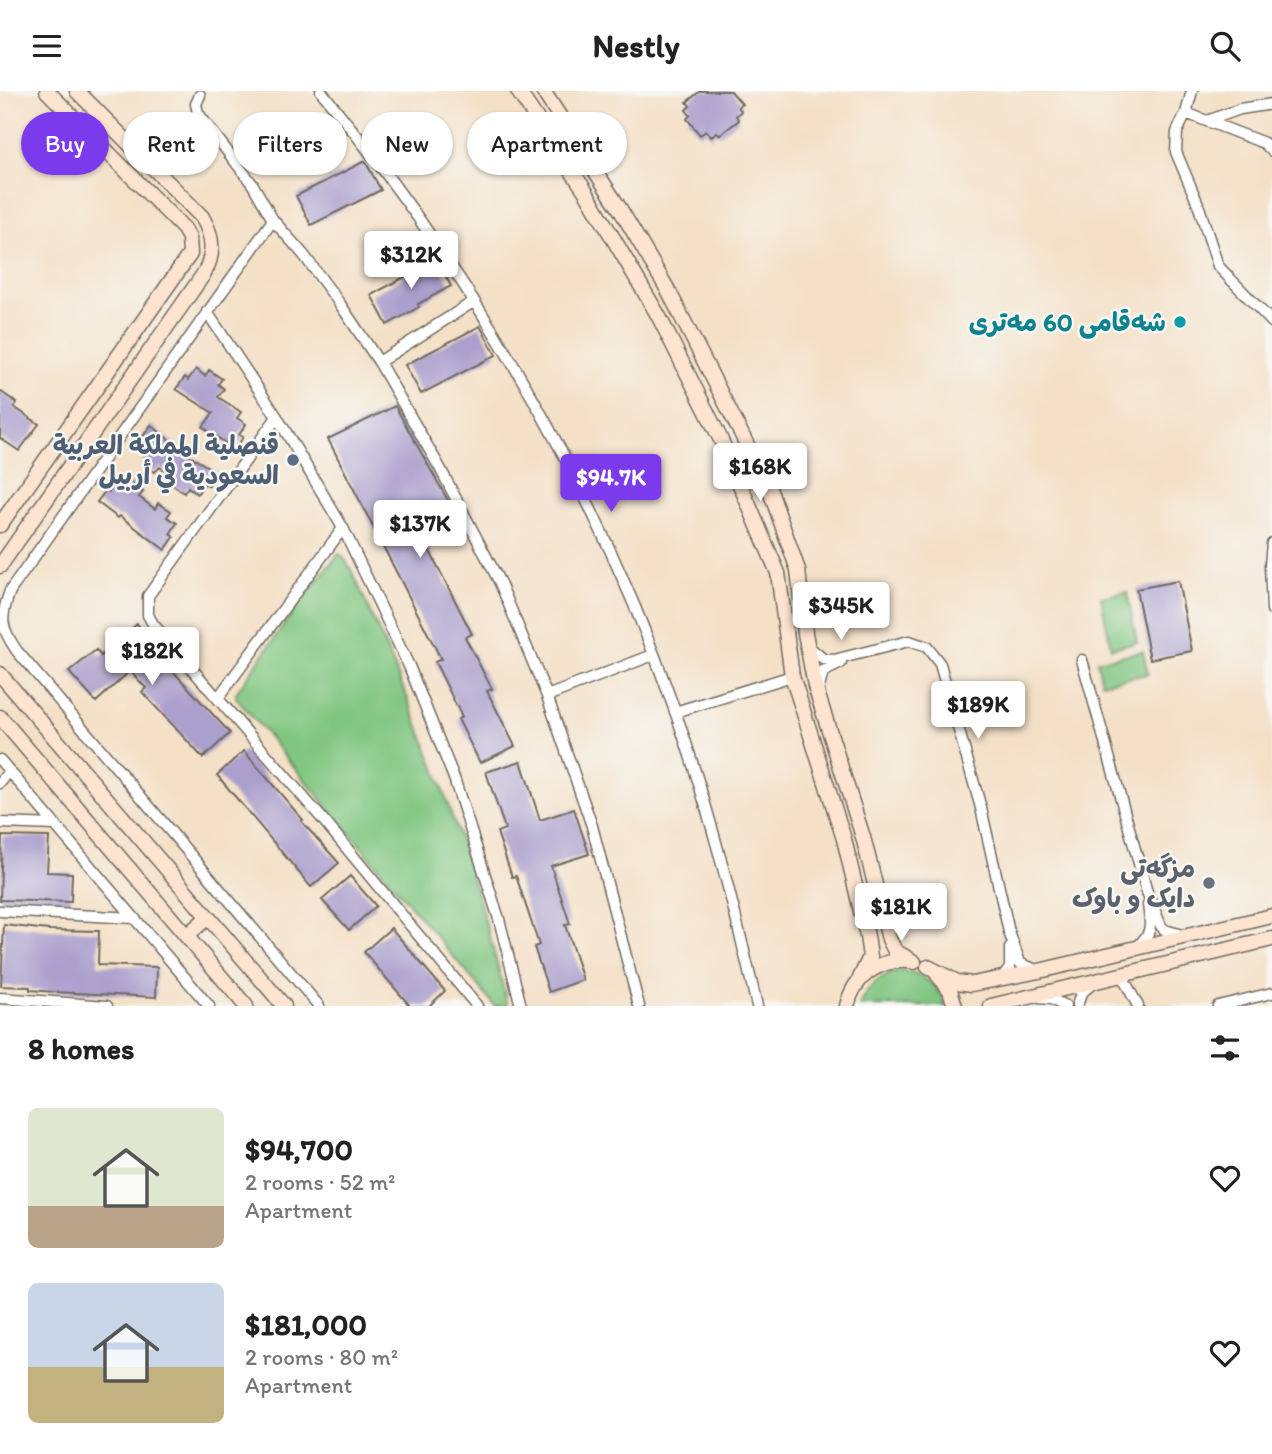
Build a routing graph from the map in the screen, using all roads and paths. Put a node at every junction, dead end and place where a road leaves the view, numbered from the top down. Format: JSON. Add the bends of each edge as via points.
{"nodes":[{"id":1,"x":47,"y":91,"type":"edge"},
{"id":2,"x":76,"y":91,"type":"edge"},
{"id":3,"x":321,"y":91,"type":"edge"},
{"id":4,"x":518,"y":91,"type":"edge"},
{"id":5,"x":543,"y":91,"type":"edge"},
{"id":6,"x":1192,"y":91,"type":"edge"},
{"id":7,"x":200,"y":95,"type":"dead end"},
{"id":8,"x":1272,"y":104,"type":"edge"},
{"id":9,"x":1186,"y":113,"type":"junction"},
{"id":10,"x":1207,"y":121,"type":"junction"},
{"id":11,"x":1272,"y":151,"type":"edge"},
{"id":12,"x":273,"y":220,"type":"junction"},
{"id":13,"x":473,"y":302,"type":"junction"},
{"id":14,"x":207,"y":312,"type":"junction"},
{"id":15,"x":1272,"y":322,"type":"edge"},
{"id":16,"x":379,"y":362,"type":"junction"},
{"id":17,"x":277,"y":417,"type":"junction"},
{"id":18,"x":752,"y":456,"type":"junction"},
{"id":19,"x":730,"y":463,"type":"junction"},
{"id":20,"x":0,"y":525,"type":"edge"},
{"id":21,"x":343,"y":528,"type":"junction"},
{"id":22,"x":787,"y":536,"type":"junction"},
{"id":23,"x":1272,"y":543,"type":"edge"},
{"id":24,"x":766,"y":547,"type":"junction"},
{"id":25,"x":0,"y":566,"type":"edge"},
{"id":26,"x":1272,"y":610,"type":"edge"},
{"id":27,"x":807,"y":645,"type":"junction"},
{"id":28,"x":867,"y":653,"type":"junction"},
{"id":29,"x":653,"y":655,"type":"junction"},
{"id":30,"x":1082,"y":660,"type":"dead end"},
{"id":31,"x":0,"y":674,"type":"edge"},
{"id":32,"x":792,"y":676,"type":"junction"},
{"id":33,"x":818,"y":692,"type":"junction"},
{"id":34,"x":547,"y":696,"type":"junction"},
{"id":35,"x":218,"y":698,"type":"junction"},
{"id":36,"x":675,"y":712,"type":"junction"},
{"id":37,"x":0,"y":717,"type":"edge"},
{"id":38,"x":0,"y":760,"type":"edge"},
{"id":39,"x":9,"y":771,"type":"junction"},
{"id":40,"x":0,"y":783,"type":"edge"},
{"id":41,"x":0,"y":823,"type":"edge"},
{"id":42,"x":56,"y":825,"type":"junction"},
{"id":43,"x":1147,"y":892,"type":"junction"},
{"id":44,"x":0,"y":911,"type":"edge"},
{"id":45,"x":1272,"y":916,"type":"edge"},
{"id":46,"x":134,"y":918,"type":"junction"},
{"id":47,"x":208,"y":918,"type":"junction"},
{"id":48,"x":1009,"y":932,"type":"junction"},
{"id":49,"x":187,"y":936,"type":"junction"},
{"id":50,"x":1191,"y":936,"type":"junction"},
{"id":51,"x":1272,"y":939,"type":"edge"},
{"id":52,"x":1136,"y":949,"type":"junction"},
{"id":53,"x":914,"y":962,"type":"junction"},
{"id":54,"x":928,"y":967,"type":"junction"},
{"id":55,"x":1039,"y":971,"type":"junction"},
{"id":56,"x":1121,"y":974,"type":"junction"},
{"id":57,"x":860,"y":978,"type":"junction"},
{"id":58,"x":1002,"y":979,"type":"junction"},
{"id":59,"x":1099,"y":979,"type":"junction"},
{"id":60,"x":1272,"y":993,"type":"edge"},
{"id":61,"x":1025,"y":996,"type":"junction"},
{"id":62,"x":0,"y":998,"type":"edge"},
{"id":63,"x":846,"y":1005,"type":"edge"},
{"id":64,"x":107,"y":1006,"type":"edge"},
{"id":65,"x":209,"y":1006,"type":"edge"},
{"id":66,"x":246,"y":1006,"type":"edge"},
{"id":67,"x":284,"y":1006,"type":"edge"},
{"id":68,"x":319,"y":1006,"type":"edge"},
{"id":69,"x":477,"y":1006,"type":"edge"},
{"id":70,"x":521,"y":1006,"type":"edge"},
{"id":71,"x":639,"y":1006,"type":"edge"},
{"id":72,"x":757,"y":1006,"type":"edge"},
{"id":73,"x":955,"y":1006,"type":"edge"},
{"id":74,"x":991,"y":1006,"type":"edge"},
{"id":75,"x":1065,"y":1006,"type":"edge"},
{"id":76,"x":1076,"y":1006,"type":"edge"},
{"id":77,"x":1138,"y":1006,"type":"edge"},
{"id":78,"x":1218,"y":1006,"type":"edge"}],
"edges":[{"from":1,"to":20,"type":"street","via":[[184,229],[190,238],[190,254]]},
{"from":2,"to":25,"type":"street","via":[[202,217],[211,236],[212,253],[203,275]]},
{"from":3,"to":13,"type":"street","via":[[422,221]]},
{"from":4,"to":19,"type":"street","via":[[623,252]]},
{"from":5,"to":18,"type":"street","via":[[668,291]]},
{"from":6,"to":9,"type":"street"},
{"from":7,"to":12,"type":"street","via":[[198,113],[253,185]]},
{"from":8,"to":10,"type":"street"},
{"from":9,"to":10,"type":"street"},
{"from":9,"to":15,"type":"street","via":[[1177,132],[1176,152],[1218,266]]},
{"from":10,"to":11,"type":"street","via":[[1264,143]]},
{"from":12,"to":14,"type":"street"},
{"from":12,"to":16,"type":"street","via":[[311,264]]},
{"from":13,"to":16,"type":"street"},
{"from":13,"to":29,"type":"street","via":[[562,451],[599,525]]},
{"from":14,"to":17,"type":"street"},
{"from":14,"to":68,"type":"street","via":[[10,591],[2,622],[17,651]]},
{"from":16,"to":34,"type":"street","via":[[473,529]]},
{"from":17,"to":21,"type":"street"},
{"from":17,"to":35,"type":"street","via":[[148,596],[153,624]]},
{"from":18,"to":19,"type":"street","via":[[757,478],[754,486],[748,486]]},
{"from":18,"to":22,"type":"street"},
{"from":19,"to":24,"type":"street"},
{"from":21,"to":35,"type":"street"},
{"from":21,"to":70,"type":"street","via":[[409,666],[454,778]]},
{"from":22,"to":24,"type":"street","via":[[767,501],[759,499],[756,507]]},
{"from":22,"to":27,"type":"street","via":[[798,570]]},
{"from":23,"to":26,"type":"street"},
{"from":24,"to":32,"type":"street","via":[[783,592]]},
{"from":27,"to":28,"type":"street","via":[[827,660]]},
{"from":27,"to":33,"type":"street"},
{"from":28,"to":33,"type":"street","via":[[827,669]]},
{"from":28,"to":48,"type":"street","via":[[917,642],[940,664],[981,808]]},
{"from":29,"to":34,"type":"street"},
{"from":29,"to":36,"type":"street"},
{"from":30,"to":43,"type":"street"},
{"from":31,"to":47,"type":"street"},
{"from":32,"to":36,"type":"street"},
{"from":32,"to":57,"type":"street","via":[[844,839],[867,936],[870,957]]},
{"from":33,"to":53,"type":"street","via":[[889,939],[895,951]]},
{"from":34,"to":71,"type":"street","via":[[592,826]]},
{"from":35,"to":69,"type":"street"},
{"from":36,"to":72,"type":"street"},
{"from":37,"to":49,"type":"street"},
{"from":38,"to":39,"type":"street"},
{"from":39,"to":40,"type":"street"},
{"from":39,"to":42,"type":"street"},
{"from":41,"to":42,"type":"street"},
{"from":42,"to":46,"type":"street"},
{"from":43,"to":50,"type":"street","via":[[1161,926]]},
{"from":43,"to":52,"type":"street","via":[[1151,928]]},
{"from":44,"to":46,"type":"street"},
{"from":45,"to":50,"type":"street"},
{"from":46,"to":65,"type":"street"},
{"from":47,"to":49,"type":"street"},
{"from":47,"to":67,"type":"street"},
{"from":48,"to":55,"type":"street","via":[[1020,963]]},
{"from":48,"to":58,"type":"street","via":[[1011,965]]},
{"from":49,"to":66,"type":"street"},
{"from":50,"to":52,"type":"street"},
{"from":51,"to":56,"type":"street"},
{"from":52,"to":55,"type":"street"},
{"from":53,"to":54,"type":"street"},
{"from":53,"to":57,"type":"street","via":[[885,963]]},
{"from":54,"to":58,"type":"street","via":[[966,984]]},
{"from":54,"to":73,"type":"street","via":[[950,989]]},
{"from":55,"to":58,"type":"street"},
{"from":56,"to":59,"type":"street"},
{"from":56,"to":77,"type":"street"},
{"from":57,"to":63,"type":"street"},
{"from":59,"to":61,"type":"street"},
{"from":59,"to":76,"type":"street","via":[[1081,992]]},
{"from":60,"to":78,"type":"street"},
{"from":61,"to":74,"type":"street"},
{"from":61,"to":75,"type":"street"},
{"from":62,"to":64,"type":"street"}]}
